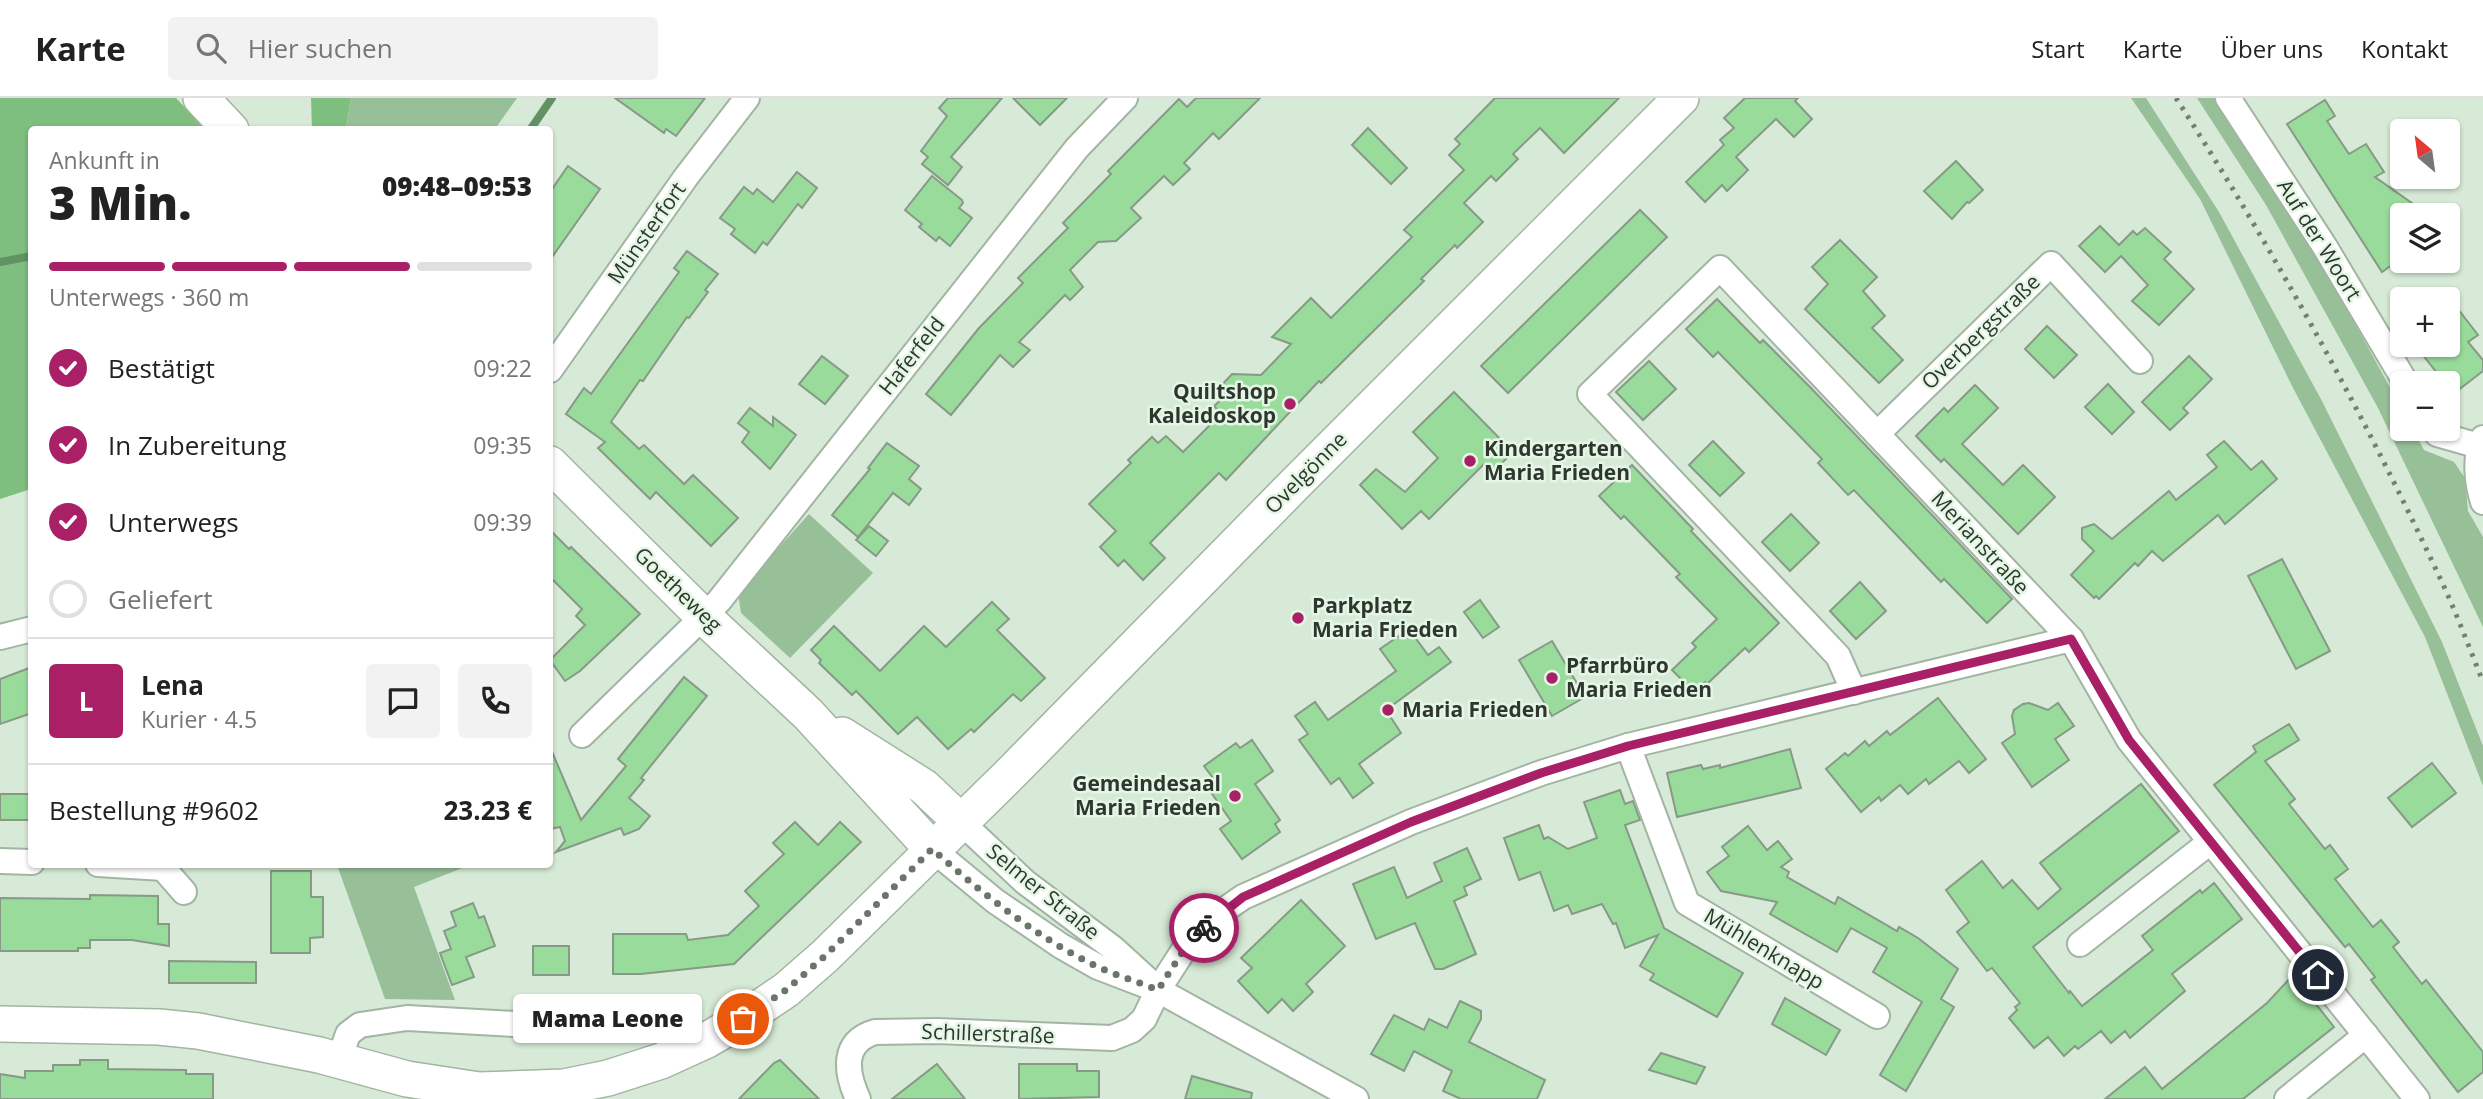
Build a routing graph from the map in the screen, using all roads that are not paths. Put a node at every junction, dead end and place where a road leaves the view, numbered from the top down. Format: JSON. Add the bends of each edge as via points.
{"nodes":[{"id":1,"x":201,"y":98,"type":"edge"},
{"id":2,"x":747,"y":98,"type":"edge"},
{"id":3,"x":1125,"y":98,"type":"edge"},
{"id":4,"x":1681,"y":98,"type":"edge"},
{"id":5,"x":2228,"y":98,"type":"edge"},
{"id":6,"x":226,"y":126,"type":"edge"},
{"id":7,"x":2140,"y":361,"type":"dead end"},
{"id":8,"x":553,"y":366,"type":"edge"},
{"id":9,"x":2399,"y":371,"type":"edge"},
{"id":10,"x":1877,"y":434,"type":"junction"},
{"id":11,"x":2460,"y":439,"type":"edge"},
{"id":12,"x":2481,"y":442,"type":"edge"},
{"id":13,"x":553,"y":467,"type":"edge"},
{"id":14,"x":2483,"y":502,"type":"edge"},
{"id":15,"x":704,"y":617,"type":"junction"},
{"id":16,"x":28,"y":630,"type":"edge"},
{"id":17,"x":0,"y":637,"type":"edge"},
{"id":18,"x":2071,"y":639,"type":"junction"},
{"id":19,"x":1854,"y":692,"type":"junction"},
{"id":20,"x":808,"y":715,"type":"junction"},
{"id":21,"x":582,"y":735,"type":"dead end"},
{"id":22,"x":1628,"y":746,"type":"junction"},
{"id":23,"x":960,"y":821,"type":"junction"},
{"id":24,"x":2210,"y":842,"type":"junction"},
{"id":25,"x":932,"y":849,"type":"junction"},
{"id":26,"x":0,"y":861,"type":"edge"},
{"id":27,"x":28,"y":862,"type":"edge"},
{"id":28,"x":150,"y":868,"type":"edge"},
{"id":29,"x":184,"y":892,"type":"dead end"},
{"id":30,"x":2080,"y":944,"type":"dead end"},
{"id":31,"x":1158,"y":990,"type":"junction"},
{"id":32,"x":1877,"y":1016,"type":"dead end"},
{"id":33,"x":0,"y":1024,"type":"edge"},
{"id":34,"x":2366,"y":1035,"type":"junction"},
{"id":35,"x":707,"y":1040,"type":"junction"},
{"id":36,"x":339,"y":1060,"type":"junction"},
{"id":37,"x":564,"y":1093,"type":"edge"},
{"id":38,"x":858,"y":1099,"type":"edge"},
{"id":39,"x":1356,"y":1099,"type":"edge"},
{"id":40,"x":2287,"y":1099,"type":"edge"},
{"id":41,"x":2417,"y":1099,"type":"edge"}],
"edges":[{"from":1,"to":6,"type":"main road"},
{"from":2,"to":8,"type":"street","name":"Münsterfort"},
{"from":3,"to":15,"type":"street","name":"Haferfeld","via":[[1077,148]]},
{"from":4,"to":23,"type":"main road","name":"Ovelgönne"},
{"from":5,"to":9,"type":"street","name":"Auf der Woort"},
{"from":7,"to":10,"type":"street","name":"Overbergstraße","via":[[2051,264]]},
{"from":10,"to":18,"type":"street","name":"Merianstraße"},
{"from":10,"to":19,"type":"street","name":"Merianstraße","via":[[1720,268],[1590,394],[1838,656]]},
{"from":11,"to":12,"type":"street"},
{"from":12,"to":14,"type":"street","via":[[2477,470]]},
{"from":13,"to":15,"type":"main road","name":"Goetheweg"},
{"from":15,"to":20,"type":"main road","name":"Goetheweg"},
{"from":15,"to":21,"type":"street","name":"Haferfeld"},
{"from":16,"to":17,"type":"street"},
{"from":18,"to":19,"type":"street"},
{"from":18,"to":24,"type":"street","name":"Merianstraße","via":[[2129,740]]},
{"from":19,"to":22,"type":"street"},
{"from":20,"to":23,"type":"main road","name":"Goetheweg","via":[[924,787]]},
{"from":20,"to":25,"type":"main road","name":"Goetheweg"},
{"from":22,"to":31,"type":"street","via":[[1411,822],[1243,897],[1187,945]]},
{"from":22,"to":32,"type":"street","name":"Mühlenknapp","via":[[1687,903]]},
{"from":23,"to":25,"type":"main road","name":"Ovelgönne"},
{"from":23,"to":31,"type":"street","name":"Selmer Straße","via":[[1025,882],[1114,949]]},
{"from":24,"to":30,"type":"street"},
{"from":24,"to":34,"type":"street","name":"Merianstraße"},
{"from":25,"to":31,"type":"street","name":"Selmer Straße","via":[[1060,946],[1098,967]]},
{"from":25,"to":35,"type":"main road","name":"Ovelgönne","via":[[786,990]]},
{"from":26,"to":27,"type":"street"},
{"from":28,"to":29,"type":"street","via":[[163,869]]},
{"from":31,"to":38,"type":"street","name":"Schillerstraße","via":[[1144,1019],[1132,1031],[1112,1038],[937,1031],[866,1035],[852,1049],[848,1063]]},
{"from":31,"to":39,"type":"street","name":"Selmer Straße"},
{"from":33,"to":36,"type":"main road","name":"Ovelgönne","via":[[159,1027]]},
{"from":34,"to":40,"type":"street"},
{"from":34,"to":41,"type":"street","name":"Merianstraße"},
{"from":35,"to":36,"type":"street","via":[[671,1021],[533,1025],[407,1018],[360,1025],[348,1034]]},
{"from":35,"to":37,"type":"main road","name":"Ovelgönne","via":[[661,1061]]},
{"from":36,"to":37,"type":"main road","name":"Ovelgönne","via":[[407,1079],[479,1090]]}]}
